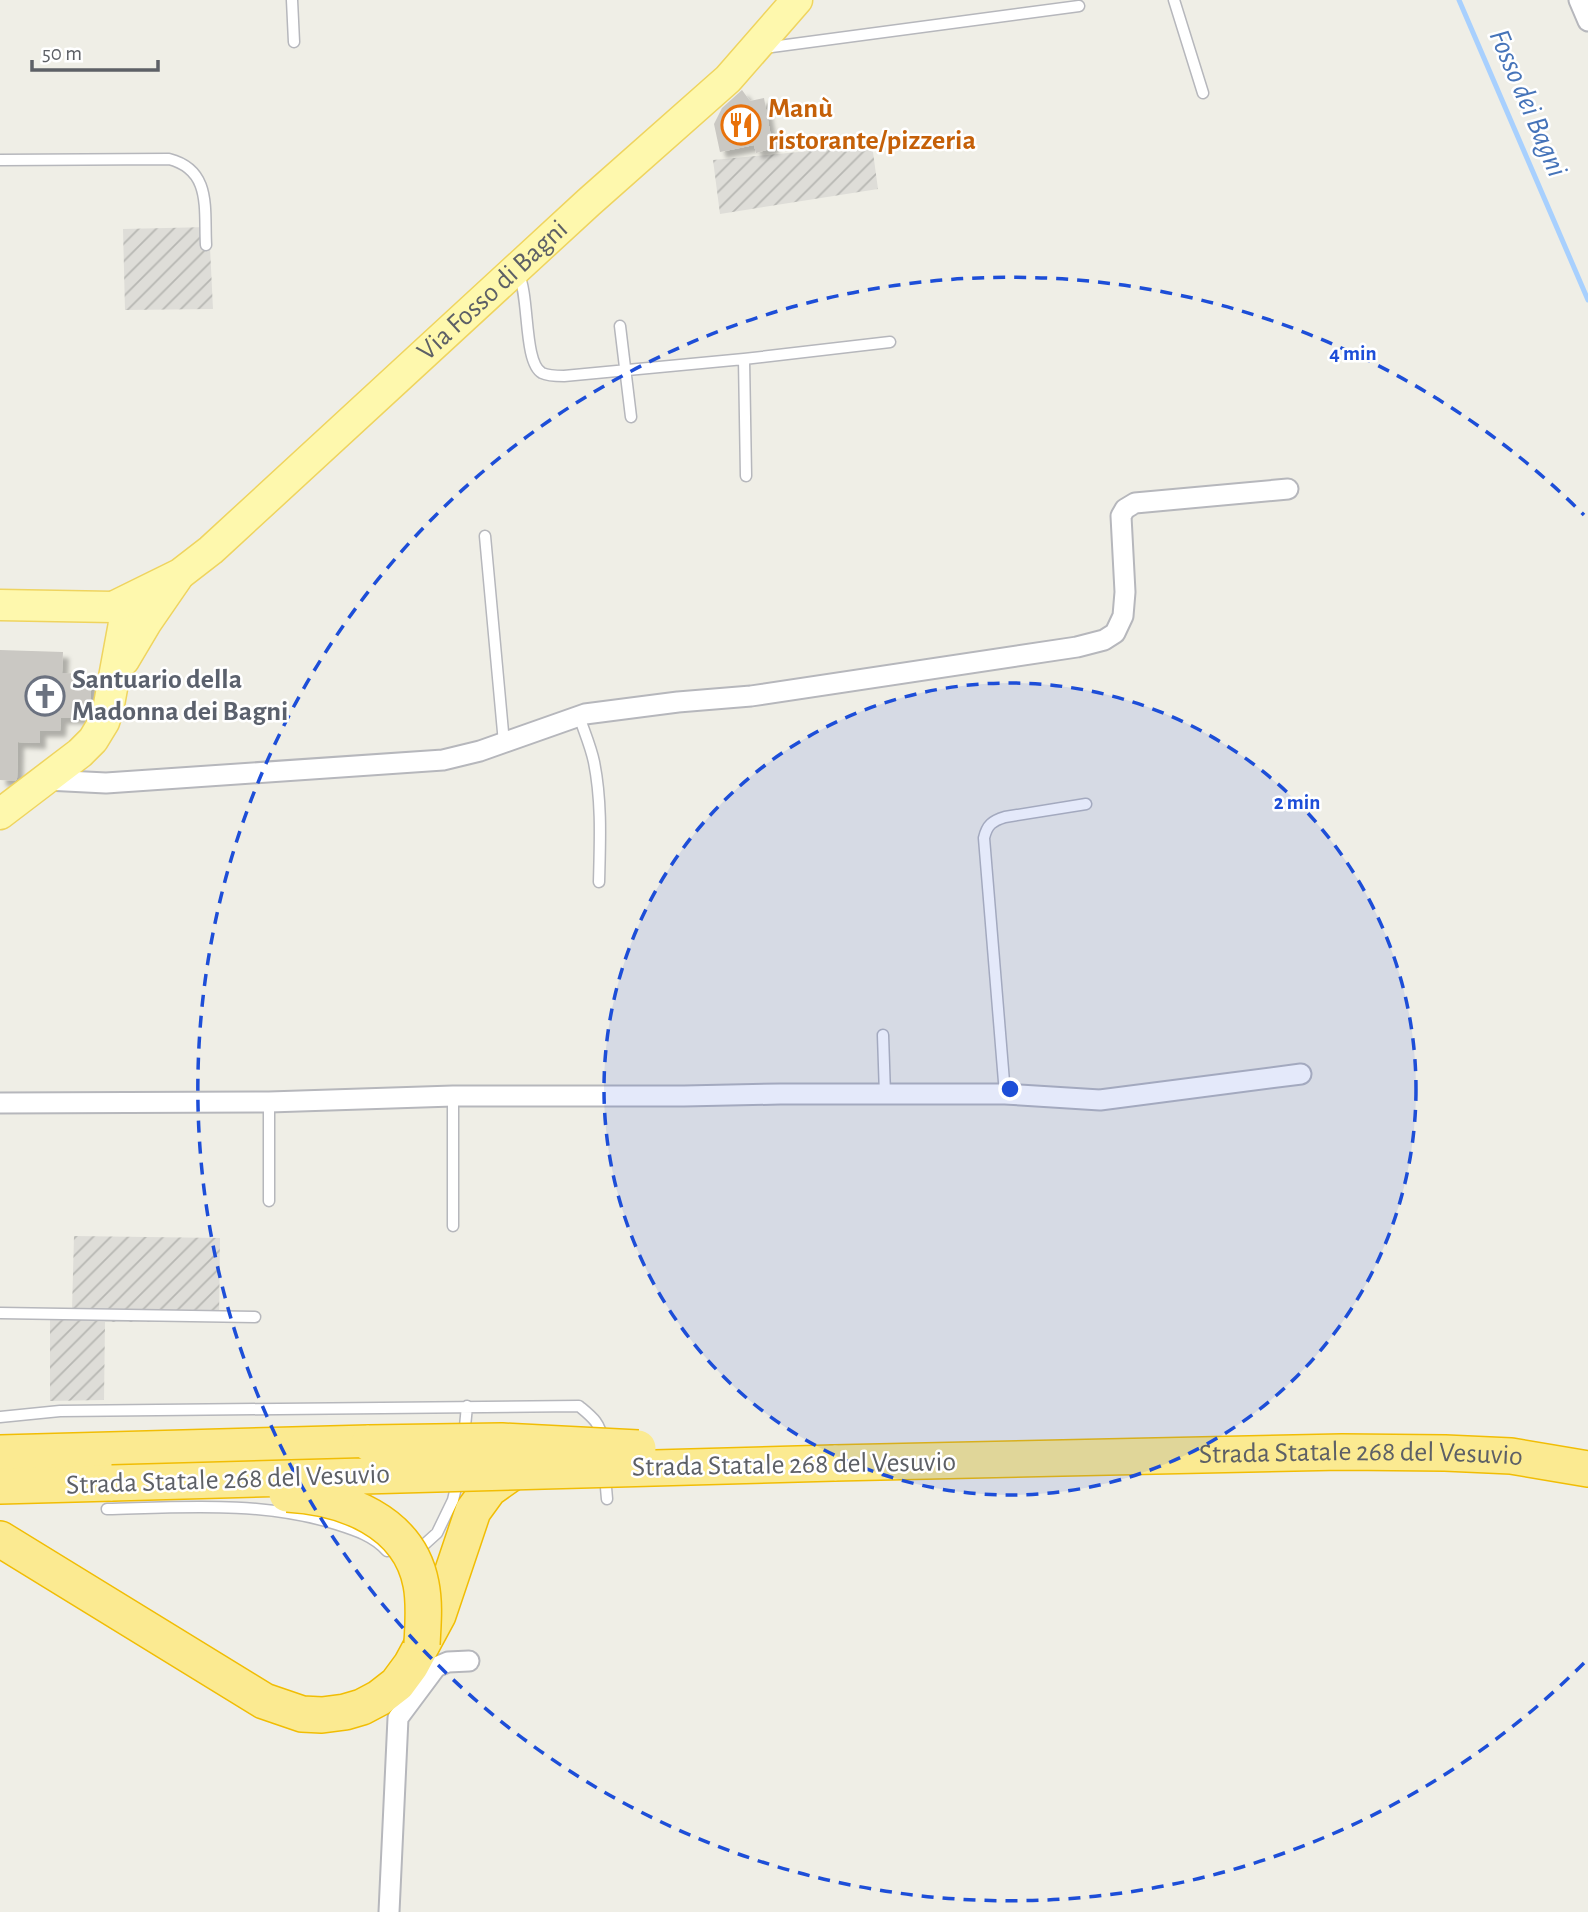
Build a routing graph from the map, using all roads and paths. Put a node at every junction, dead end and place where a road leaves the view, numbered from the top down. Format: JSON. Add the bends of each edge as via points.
{"nodes":[{"id":1,"x":292,"y":0,"type":"edge"},
{"id":2,"x":797,"y":0,"type":"edge"},
{"id":3,"x":1174,"y":0,"type":"edge"},
{"id":4,"x":1579,"y":0,"type":"edge"},
{"id":5,"x":1079,"y":6,"type":"dead end"},
{"id":6,"x":1588,"y":21,"type":"edge"},
{"id":7,"x":294,"y":42,"type":"dead end"},
{"id":8,"x":756,"y":49,"type":"junction"},
{"id":9,"x":1203,"y":93,"type":"dead end"},
{"id":10,"x":0,"y":160,"type":"edge"},
{"id":11,"x":205,"y":245,"type":"dead end"},
{"id":12,"x":516,"y":270,"type":"junction"},
{"id":13,"x":620,"y":326,"type":"dead end"},
{"id":14,"x":890,"y":342,"type":"dead end"},
{"id":15,"x":744,"y":359,"type":"junction"},
{"id":16,"x":625,"y":370,"type":"junction"},
{"id":17,"x":631,"y":417,"type":"dead end"},
{"id":18,"x":746,"y":476,"type":"dead end"},
{"id":19,"x":1288,"y":489,"type":"dead end"},
{"id":20,"x":485,"y":536,"type":"dead end"},
{"id":21,"x":180,"y":574,"type":"junction"},
{"id":22,"x":0,"y":605,"type":"edge"},
{"id":23,"x":113,"y":607,"type":"junction"},
{"id":24,"x":113,"y":678,"type":"junction"},
{"id":25,"x":579,"y":716,"type":"junction"},
{"id":26,"x":504,"y":743,"type":"junction"},
{"id":27,"x":46,"y":780,"type":"junction"},
{"id":28,"x":1086,"y":804,"type":"dead end"},
{"id":29,"x":0,"y":814,"type":"edge"},
{"id":30,"x":599,"y":882,"type":"dead end"},
{"id":31,"x":883,"y":1035,"type":"dead end"},
{"id":32,"x":1301,"y":1074,"type":"dead end"},
{"id":33,"x":1005,"y":1094,"type":"junction"},
{"id":34,"x":885,"y":1095,"type":"junction"},
{"id":35,"x":453,"y":1096,"type":"junction"},
{"id":36,"x":269,"y":1102,"type":"junction"},
{"id":37,"x":0,"y":1103,"type":"edge"},
{"id":38,"x":269,"y":1201,"type":"dead end"},
{"id":39,"x":453,"y":1226,"type":"dead end"},
{"id":40,"x":0,"y":1313,"type":"edge"},
{"id":41,"x":254,"y":1317,"type":"dead end"},
{"id":42,"x":467,"y":1406,"type":"junction"},
{"id":43,"x":0,"y":1417,"type":"edge"},
{"id":44,"x":463,"y":1447,"type":"dead end"},
{"id":45,"x":0,"y":1453,"type":"edge"},
{"id":46,"x":461,"y":1461,"type":"dead end"},
{"id":47,"x":834,"y":1463,"type":"junction"},
{"id":48,"x":1588,"y":1469,"type":"edge"},
{"id":49,"x":513,"y":1472,"type":"junction"},
{"id":50,"x":0,"y":1486,"type":"edge"},
{"id":51,"x":110,"y":1496,"type":"junction"},
{"id":52,"x":607,"y":1499,"type":"dead end"},
{"id":53,"x":2,"y":1549,"type":"edge"},
{"id":54,"x":422,"y":1644,"type":"junction"},
{"id":55,"x":469,"y":1661,"type":"dead end"},
{"id":56,"x":389,"y":1912,"type":"edge"}],
"edges":[{"from":1,"to":7,"type":"lane"},
{"from":2,"to":8,"type":"main road","name":"Via Fosso di Bagni"},
{"from":3,"to":9,"type":"lane"},
{"from":4,"to":6,"type":"street"},
{"from":5,"to":8,"type":"lane"},
{"from":8,"to":12,"type":"main road","name":"Via Fosso di Bagni"},
{"from":10,"to":11,"type":"lane","via":[[169,159],[183,163],[199,178]]},
{"from":12,"to":16,"type":"lane","via":[[535,366],[543,373],[564,376]]},
{"from":12,"to":21,"type":"main road","name":"Via Fosso di Bagni"},
{"from":13,"to":16,"type":"lane"},
{"from":14,"to":15,"type":"lane"},
{"from":15,"to":16,"type":"lane"},
{"from":15,"to":18,"type":"lane"},
{"from":16,"to":17,"type":"lane"},
{"from":19,"to":25,"type":"street","via":[[1135,503],[1125,509],[1121,516],[1123,616],[1115,633],[1104,640],[751,696]]},
{"from":20,"to":26,"type":"lane"},
{"from":21,"to":23,"type":"main road","name":"Via Fosso di Bagni"},
{"from":21,"to":24,"type":"main road","name":"Via Fosso di Bagni"},
{"from":22,"to":23,"type":"main road"},
{"from":23,"to":24,"type":"main road","via":[[123,616],[124,624]]},
{"from":24,"to":27,"type":"main road","via":[[104,722],[93,740]]},
{"from":25,"to":26,"type":"street"},
{"from":25,"to":30,"type":"lane","via":[[598,788]]},
{"from":26,"to":27,"type":"street","via":[[443,760],[106,783]]},
{"from":27,"to":29,"type":"main road"},
{"from":28,"to":33,"type":"lane","via":[[1005,817],[986,827]]},
{"from":31,"to":34,"type":"lane"},
{"from":32,"to":33,"type":"street","via":[[1100,1100]]},
{"from":33,"to":34,"type":"street"},
{"from":34,"to":35,"type":"street"},
{"from":35,"to":36,"type":"street"},
{"from":35,"to":39,"type":"lane"},
{"from":36,"to":37,"type":"street"},
{"from":36,"to":38,"type":"lane"},
{"from":40,"to":41,"type":"lane"},
{"from":42,"to":43,"type":"lane","via":[[60,1411]]},
{"from":42,"to":44,"type":"lane"},
{"from":42,"to":52,"type":"lane","via":[[579,1406],[601,1430]]},
{"from":45,"to":47,"type":"highway","bridge":true,"via":[[529,1442]]},
{"from":46,"to":51,"type":"lane","via":[[453,1500],[437,1533],[400,1561],[360,1531],[315,1517]]},
{"from":47,"to":48,"type":"highway","name":"Strada Statale 268 del Vesuvio","via":[[1342,1451],[1511,1456]]},
{"from":47,"to":49,"type":"highway","name":"Strada Statale 268 del Vesuvio","bridge":true},
{"from":49,"to":51,"type":"highway","name":"Strada Statale 268 del Vesuvio","bridge":true},
{"from":49,"to":54,"type":"highway","bridge":true,"via":[[489,1489],[473,1511],[438,1615]]},
{"from":50,"to":51,"type":"highway","name":"Strada Statale 268 del Vesuvio"},
{"from":51,"to":54,"type":"highway","bridge":true,"via":[[178,1491],[301,1494],[372,1516],[388,1527],[415,1561],[424,1607]]},
{"from":53,"to":54,"type":"highway","via":[[48,1569],[264,1701],[302,1714],[345,1712],[379,1698],[397,1684]]},
{"from":55,"to":56,"type":"street","via":[[436,1667],[398,1718]]}]}
